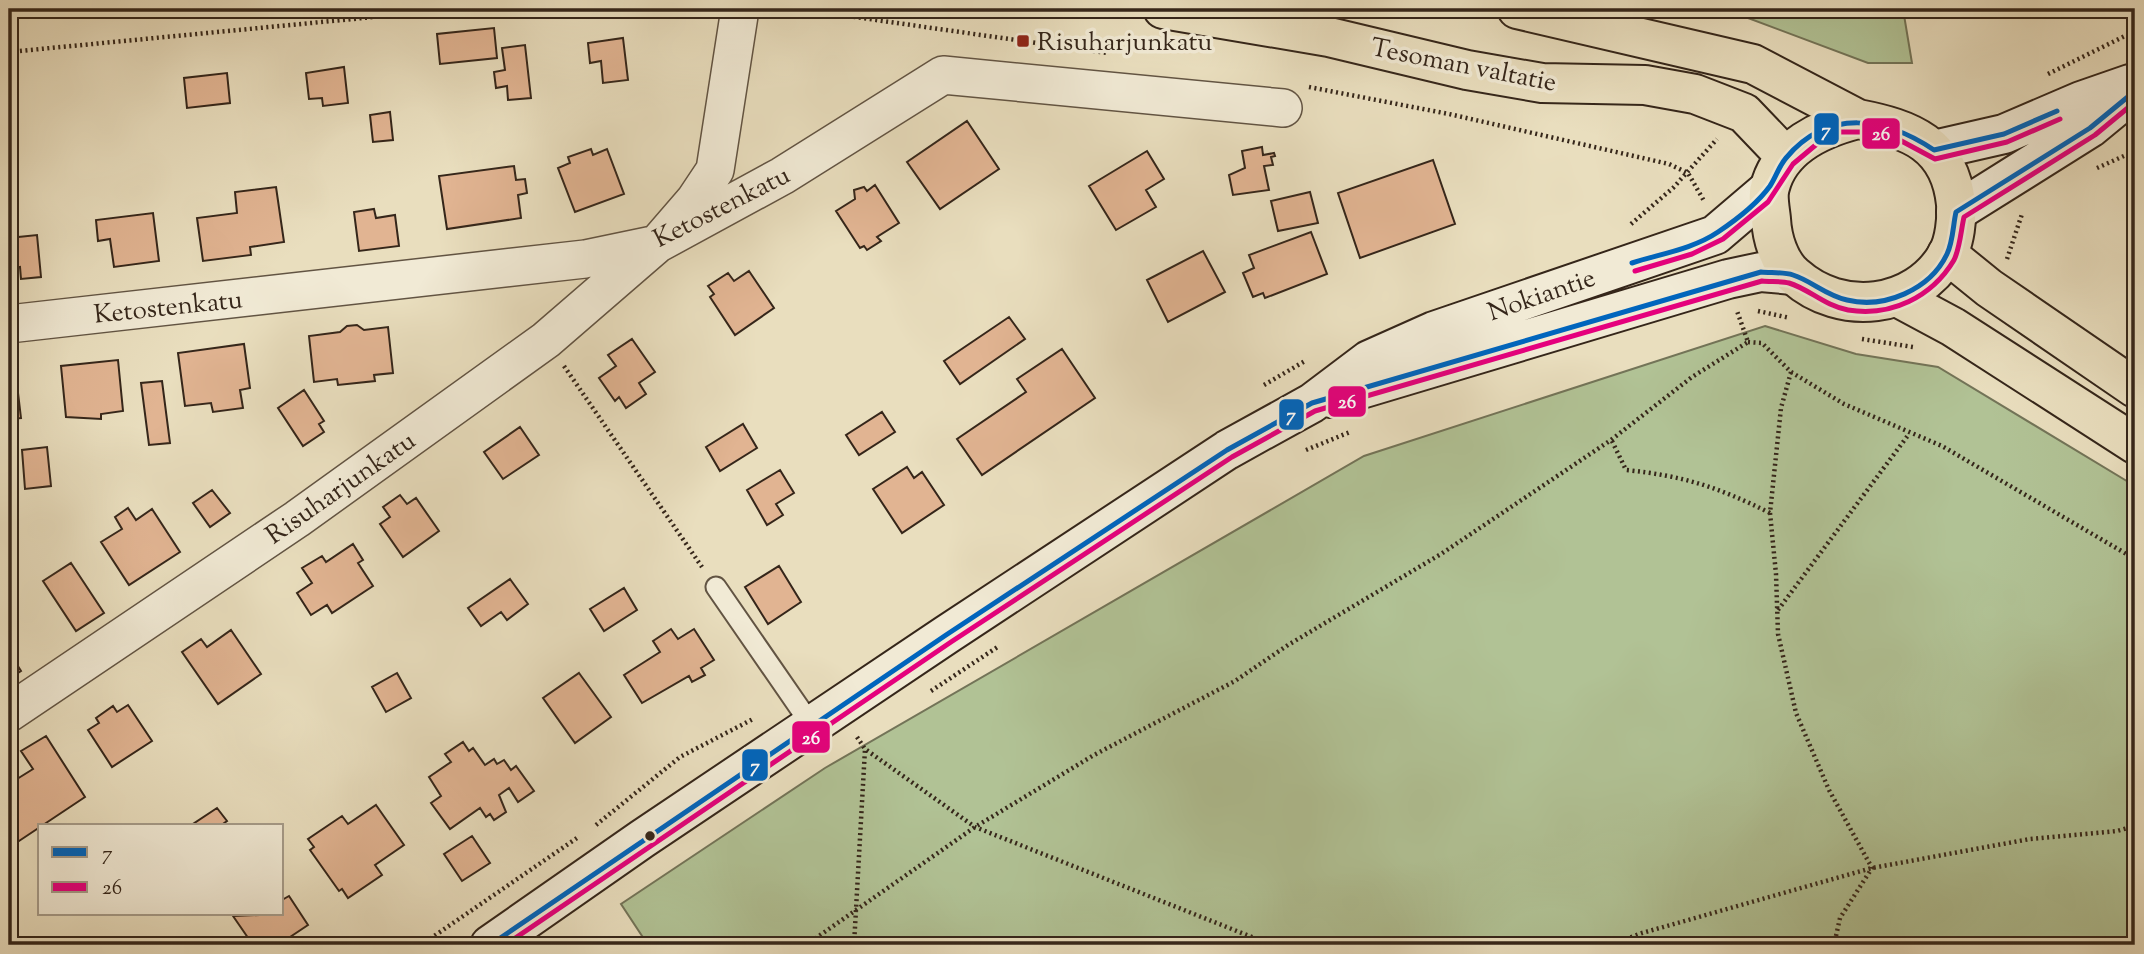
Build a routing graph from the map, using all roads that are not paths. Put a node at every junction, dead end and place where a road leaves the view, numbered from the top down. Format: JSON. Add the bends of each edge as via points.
{"nodes":[{"id":1,"x":740,"y":9,"type":"edge"},
{"id":2,"x":1163,"y":9,"type":"edge"},
{"id":3,"x":1517,"y":9,"type":"edge"},
{"id":4,"x":2135,"y":82,"type":"edge"},
{"id":5,"x":2135,"y":91,"type":"edge"},
{"id":6,"x":1283,"y":108,"type":"dead end"},
{"id":7,"x":1858,"y":118,"type":"junction"},
{"id":8,"x":1934,"y":149,"type":"junction"},
{"id":9,"x":1778,"y":173,"type":"junction"},
{"id":10,"x":1956,"y":212,"type":"junction"},
{"id":11,"x":657,"y":244,"type":"junction"},
{"id":12,"x":1947,"y":254,"type":"junction"},
{"id":13,"x":1793,"y":275,"type":"junction"},
{"id":14,"x":1899,"y":298,"type":"junction"},
{"id":15,"x":9,"y":324,"type":"edge"},
{"id":16,"x":2135,"y":388,"type":"edge"},
{"id":17,"x":1312,"y":403,"type":"junction"},
{"id":18,"x":2135,"y":444,"type":"edge"},
{"id":19,"x":716,"y":587,"type":"road end"},
{"id":20,"x":9,"y":713,"type":"edge"},
{"id":21,"x":812,"y":726,"type":"junction"},
{"id":22,"x":490,"y":945,"type":"edge"}],
"edges":[{"from":1,"to":11,"type":"street","via":[[715,170]]},
{"from":2,"to":9,"type":"main road","name":"Tesoman valtatie","via":[[1329,37],[1542,83],[1644,85],[1695,94],[1745,113]]},
{"from":3,"to":7,"type":"main road","via":[[1753,64]]},
{"from":4,"to":8,"type":"main road","via":[[2004,134]]},
{"from":5,"to":10,"type":"main road","via":[[2090,128]]},
{"from":6,"to":11,"type":"street","name":"Ketostenkatu","via":[[943,75],[782,176]]},
{"from":7,"to":8,"type":"main road","via":[[1915,135]]},
{"from":7,"to":9,"type":"main road","via":[[1814,135]]},
{"from":8,"to":10,"type":"main road","via":[[1947,166]]},
{"from":9,"to":13,"type":"main road","via":[[1771,229],[1776,248]]},
{"from":9,"to":17,"type":"main road","name":"Nokiantie","via":[[1715,235],[1434,331],[1369,360]]},
{"from":10,"to":12,"type":"main road"},
{"from":11,"to":15,"type":"street","name":"Ketostenkatu","via":[[585,259]]},
{"from":11,"to":20,"type":"street","name":"Risuharjunkatu","via":[[546,340],[297,519]]},
{"from":12,"to":14,"type":"main road","via":[[1929,276]]},
{"from":12,"to":16,"type":"main road"},
{"from":13,"to":14,"type":"main road","via":[[1821,292],[1849,301]]},
{"from":13,"to":17,"type":"main road","name":"Nokiantie","via":[[1760,272],[1728,279]]},
{"from":14,"to":18,"type":"main road","via":[[1953,327]]},
{"from":17,"to":21,"type":"main road","name":"Nokiantie","via":[[1227,450]]},
{"from":19,"to":21,"type":"lane"},
{"from":21,"to":22,"type":"main road","name":"Nokiantie"}]}
